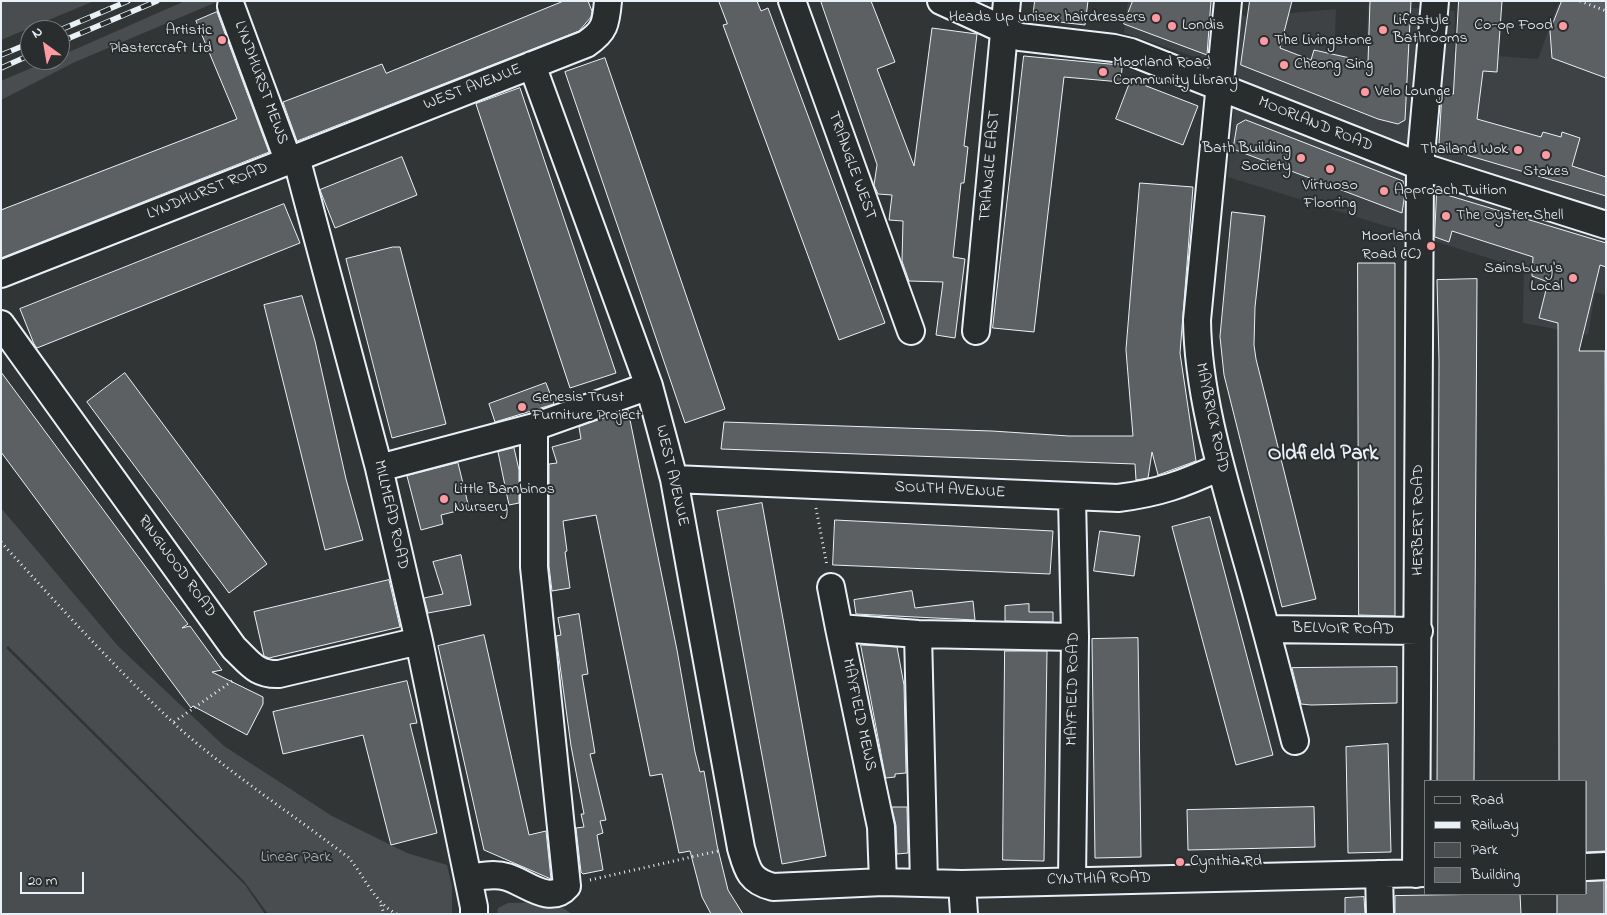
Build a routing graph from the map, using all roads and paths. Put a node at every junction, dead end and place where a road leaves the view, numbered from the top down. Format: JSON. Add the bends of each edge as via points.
{"nodes":[{"id":1,"x":608,"y":1,"type":"edge"},
{"id":2,"x":792,"y":1,"type":"edge"},
{"id":3,"x":940,"y":1,"type":"edge"},
{"id":4,"x":1007,"y":1,"type":"edge"},
{"id":5,"x":1228,"y":1,"type":"edge"},
{"id":6,"x":1435,"y":1,"type":"edge"},
{"id":7,"x":1580,"y":1,"type":"edge"},
{"id":8,"x":231,"y":6,"type":"dead end"},
{"id":9,"x":1606,"y":11,"type":"edge"},
{"id":10,"x":1004,"y":28,"type":"junction"},
{"id":11,"x":532,"y":65,"type":"junction"},
{"id":12,"x":1220,"y":88,"type":"junction"},
{"id":13,"x":414,"y":111,"type":"joint"},
{"id":14,"x":292,"y":158,"type":"junction"},
{"id":15,"x":1420,"y":166,"type":"junction"},
{"id":16,"x":1606,"y":225,"type":"edge"},
{"id":17,"x":1,"y":274,"type":"edge"},
{"id":18,"x":1,"y":324,"type":"edge"},
{"id":19,"x":911,"y":331,"type":"dead end"},
{"id":20,"x":976,"y":331,"type":"dead end"},
{"id":21,"x":649,"y":386,"type":"junction"},
{"id":22,"x":534,"y":427,"type":"junction"},
{"id":23,"x":1220,"y":467,"type":"junction"},
{"id":24,"x":379,"y":468,"type":"junction"},
{"id":25,"x":674,"y":478,"type":"junction"},
{"id":26,"x":812,"y":483,"type":"junction"},
{"id":27,"x":1072,"y":498,"type":"junction"},
{"id":28,"x":1,"y":542,"type":"edge"},
{"id":29,"x":830,"y":586,"type":"joint"},
{"id":30,"x":839,"y":628,"type":"junction"},
{"id":31,"x":1266,"y":629,"type":"junction"},
{"id":32,"x":1419,"y":631,"type":"junction"},
{"id":33,"x":918,"y":634,"type":"junction"},
{"id":34,"x":1076,"y":636,"type":"junction"},
{"id":35,"x":419,"y":641,"type":"junction"},
{"id":36,"x":253,"y":666,"type":"junction"},
{"id":37,"x":174,"y":722,"type":"junction"},
{"id":38,"x":1295,"y":741,"type":"dead end"},
{"id":39,"x":721,"y":850,"type":"dead end"},
{"id":40,"x":1606,"y":866,"type":"edge"},
{"id":41,"x":1587,"y":867,"type":"edge"},
{"id":42,"x":1378,"y":874,"type":"junction"},
{"id":43,"x":1421,"y":874,"type":"edge"},
{"id":44,"x":469,"y":878,"type":"junction"},
{"id":45,"x":1072,"y":880,"type":"junction"},
{"id":46,"x":883,"y":882,"type":"junction"},
{"id":47,"x":924,"y":883,"type":"junction"},
{"id":48,"x":962,"y":884,"type":"junction"},
{"id":49,"x":567,"y":886,"type":"junction"},
{"id":50,"x":773,"y":887,"type":"joint"},
{"id":51,"x":380,"y":903,"type":"junction"},
{"id":52,"x":384,"y":914,"type":"edge"},
{"id":53,"x":397,"y":914,"type":"edge"},
{"id":54,"x":474,"y":914,"type":"edge"},
{"id":55,"x":964,"y":914,"type":"edge"},
{"id":56,"x":1380,"y":914,"type":"edge"}],
"edges":[{"from":1,"to":11,"type":"street","name":"WEST AVENUE","via":[[601,33],[586,44]]},
{"from":2,"to":19,"type":"street","name":"TRIANGLE WEST"},
{"from":3,"to":10,"type":"street","name":"MOORLAND ROAD"},
{"from":4,"to":10,"type":"street","name":"TRIANGLE EAST"},
{"from":5,"to":12,"type":"street","name":"MAYBRICK ROAD"},
{"from":6,"to":15,"type":"street","name":"HERBERT ROAD"},
{"from":7,"to":9,"type":"path"},
{"from":8,"to":14,"type":"street","name":"LYNDHURST MEWS"},
{"from":10,"to":12,"type":"street","name":"MOORLAND ROAD","via":[[1020,37],[1036,40],[1114,48]]},
{"from":10,"to":20,"type":"street","name":"TRIANGLE EAST"},
{"from":11,"to":13,"type":"street","name":"WEST AVENUE"},
{"from":11,"to":21,"type":"street","name":"WEST AVENUE"},
{"from":12,"to":15,"type":"street","name":"MOORLAND ROAD"},
{"from":12,"to":23,"type":"street","name":"MAYBRICK ROAD","via":[[1197,320],[1198,351]]},
{"from":13,"to":14,"type":"street","name":"LYNDHURST ROAD"},
{"from":14,"to":17,"type":"street","name":"LYNDHURST ROAD"},
{"from":14,"to":24,"type":"street","name":"MILLMEAD ROAD"},
{"from":15,"to":16,"type":"street","name":"MOORLAND ROAD"},
{"from":15,"to":32,"type":"street","name":"HERBERT ROAD"},
{"from":18,"to":36,"type":"street","name":"RINGWOOD ROAD","via":[[234,648]]},
{"from":21,"to":22,"type":"street"},
{"from":21,"to":25,"type":"street","name":"WEST AVENUE"},
{"from":22,"to":24,"type":"street"},
{"from":22,"to":49,"type":"street","via":[[534,566]]},
{"from":23,"to":27,"type":"street","name":"SOUTH AVENUE","via":[[1177,487],[1148,495]]},
{"from":23,"to":31,"type":"street","name":"MAYBRICK ROAD"},
{"from":24,"to":35,"type":"street","name":"MILLMEAD ROAD"},
{"from":25,"to":26,"type":"street","name":"SOUTH AVENUE"},
{"from":25,"to":50,"type":"street","name":"WEST AVENUE","via":[[741,848],[750,874],[760,884]]},
{"from":26,"to":27,"type":"street","name":"SOUTH AVENUE"},
{"from":26,"to":29,"type":"path"},
{"from":27,"to":34,"type":"street","name":"MAYFIELD ROAD"},
{"from":28,"to":37,"type":"path","via":[[85,635]]},
{"from":29,"to":30,"type":"street","name":"MAYFIELD MEWS"},
{"from":30,"to":33,"type":"street"},
{"from":30,"to":46,"type":"street","name":"MAYFIELD MEWS","via":[[881,827]]},
{"from":31,"to":32,"type":"street","name":"BELVOIR ROAD"},
{"from":31,"to":38,"type":"street","name":"MAYBRICK ROAD"},
{"from":32,"to":43,"type":"street","name":"HERBERT ROAD"},
{"from":33,"to":34,"type":"street"},
{"from":33,"to":47,"type":"street"},
{"from":34,"to":45,"type":"street","name":"MAYFIELD ROAD"},
{"from":35,"to":36,"type":"street","name":"RINGWOOD ROAD","via":[[279,674],[265,675]]},
{"from":35,"to":44,"type":"street","name":"MILLMEAD ROAD"},
{"from":36,"to":37,"type":"path"},
{"from":37,"to":51,"type":"path","via":[[241,779],[348,856]]},
{"from":39,"to":49,"type":"path"},
{"from":40,"to":41,"type":"street"},
{"from":42,"to":43,"type":"street","name":"CYNTHIA ROAD"},
{"from":42,"to":45,"type":"street","name":"CYNTHIA ROAD"},
{"from":42,"to":56,"type":"street"},
{"from":44,"to":49,"type":"street","via":[[495,874],[542,892],[555,893]]},
{"from":44,"to":54,"type":"street","name":"MILLMEAD ROAD"},
{"from":45,"to":48,"type":"street","name":"CYNTHIA ROAD"},
{"from":46,"to":47,"type":"street","name":"CYNTHIA ROAD"},
{"from":46,"to":50,"type":"street","name":"CYNTHIA ROAD"},
{"from":47,"to":48,"type":"street","name":"CYNTHIA ROAD"},
{"from":48,"to":55,"type":"street"},
{"from":51,"to":52,"type":"path"},
{"from":51,"to":53,"type":"path"}]}
